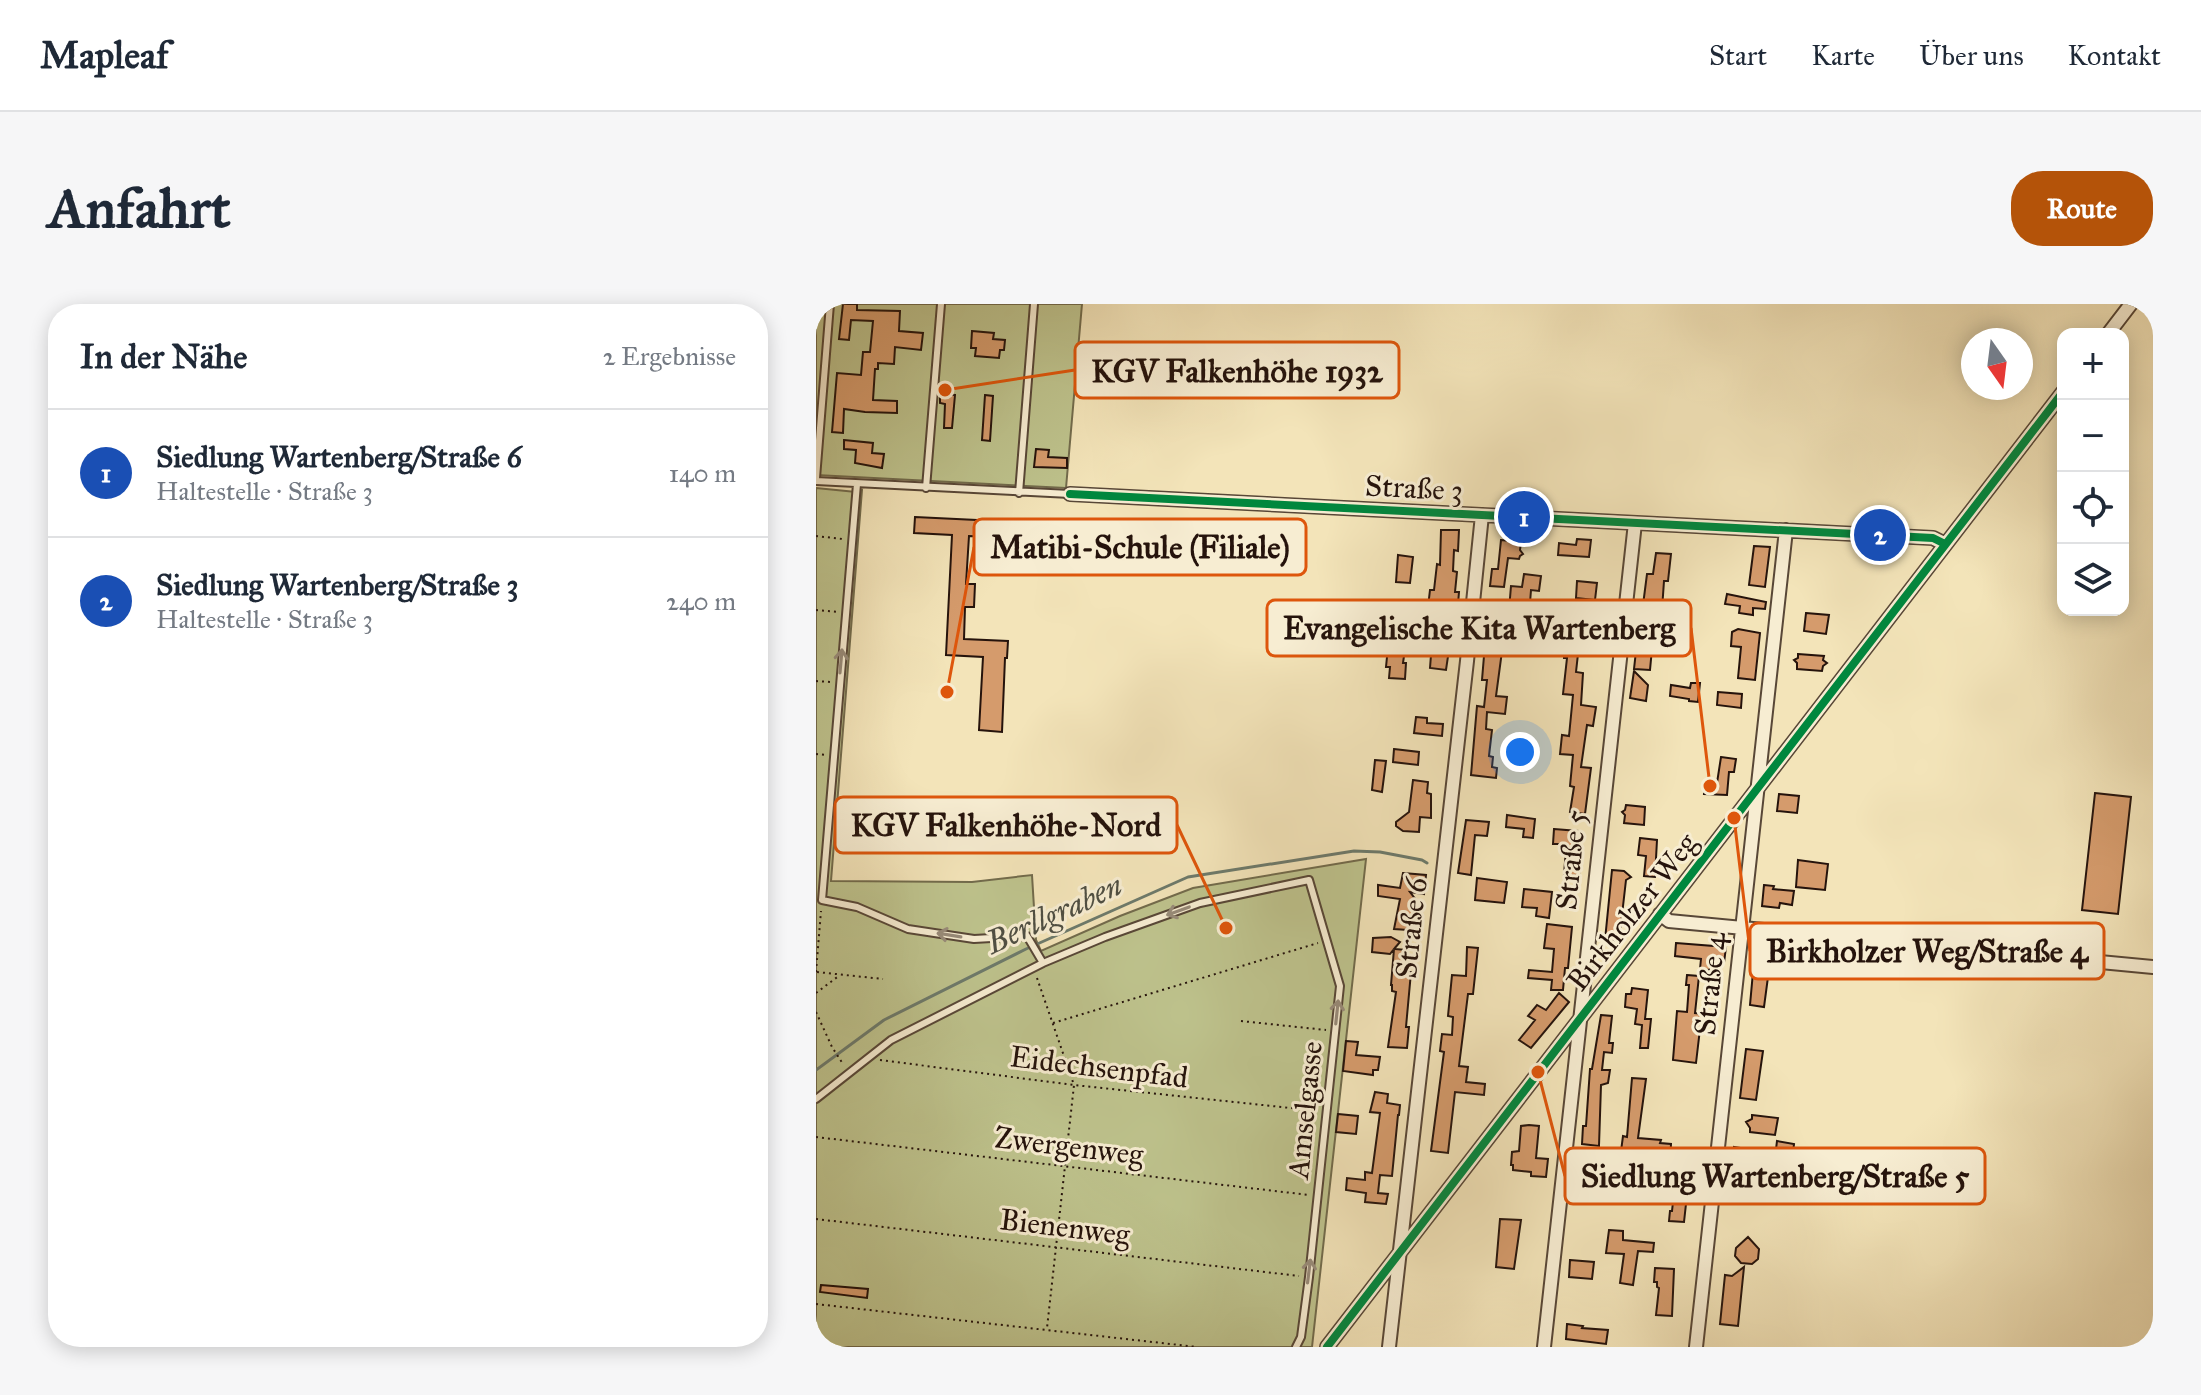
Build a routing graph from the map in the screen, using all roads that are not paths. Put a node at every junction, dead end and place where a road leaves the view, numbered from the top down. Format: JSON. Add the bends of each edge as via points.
{"nodes":[{"id":1,"x":830,"y":304,"type":"edge"},
{"id":2,"x":941,"y":304,"type":"edge"},
{"id":3,"x":1034,"y":304,"type":"edge"},
{"id":4,"x":2131,"y":304,"type":"edge"},
{"id":5,"x":2113,"y":328,"type":"edge"},
{"id":6,"x":2057,"y":400,"type":"edge"},
{"id":7,"x":816,"y":480,"type":"edge"},
{"id":8,"x":857,"y":484,"type":"junction"},
{"id":9,"x":926,"y":488,"type":"junction"},
{"id":10,"x":1019,"y":493,"type":"junction"},
{"id":11,"x":1070,"y":494,"type":"joint"},
{"id":12,"x":1482,"y":515,"type":"junction"},
{"id":13,"x":1635,"y":523,"type":"junction"},
{"id":14,"x":1786,"y":530,"type":"junction"},
{"id":15,"x":1945,"y":544,"type":"junction"},
{"id":16,"x":1758,"y":787,"type":"junction"},
{"id":17,"x":1660,"y":914,"type":"junction"},
{"id":18,"x":1743,"y":929,"type":"junction"},
{"id":19,"x":1043,"y":963,"type":"junction"},
{"id":20,"x":2153,"y":967,"type":"edge"},
{"id":21,"x":1580,"y":1019,"type":"junction"},
{"id":22,"x":816,"y":1099,"type":"edge"},
{"id":23,"x":1400,"y":1251,"type":"junction"},
{"id":24,"x":1296,"y":1347,"type":"edge"},
{"id":25,"x":1327,"y":1347,"type":"edge"},
{"id":26,"x":1389,"y":1347,"type":"edge"},
{"id":27,"x":1544,"y":1347,"type":"edge"},
{"id":28,"x":1696,"y":1347,"type":"edge"}],
"edges":[{"from":1,"to":7,"type":"lane"},
{"from":2,"to":9,"type":"lane"},
{"from":3,"to":10,"type":"lane"},
{"from":4,"to":5,"type":"street"},
{"from":6,"to":15,"type":"street","name":"Birkholzer Weg"},
{"from":7,"to":8,"type":"lane","name":"Straße 3"},
{"from":8,"to":9,"type":"lane","name":"Straße 3"},
{"from":19,"to":8,"type":"lane","one_way":true,"via":[[1027,936],[974,939],[908,929],[857,907],[822,900]]},
{"from":9,"to":10,"type":"lane","name":"Straße 3"},
{"from":10,"to":11,"type":"lane","name":"Straße 3"},
{"from":11,"to":12,"type":"street","name":"Straße 3"},
{"from":12,"to":13,"type":"street","name":"Straße 3"},
{"from":12,"to":23,"type":"street","name":"Straße 6"},
{"from":13,"to":14,"type":"street","name":"Straße 3"},
{"from":13,"to":21,"type":"street","name":"Straße 5"},
{"from":14,"to":15,"type":"street","name":"Straße 3","via":[[1933,538]]},
{"from":14,"to":16,"type":"street","name":"Straße 4"},
{"from":15,"to":16,"type":"street","name":"Birkholzer Weg"},
{"from":16,"to":17,"type":"street","name":"Birkholzer Weg"},
{"from":16,"to":18,"type":"street","name":"Straße 4"},
{"from":17,"to":18,"type":"street","via":[[1669,921]]},
{"from":17,"to":21,"type":"street","name":"Birkholzer Weg"},
{"from":18,"to":20,"type":"street"},
{"from":18,"to":28,"type":"street","name":"Straße 4"},
{"from":19,"to":22,"type":"lane","via":[[891,1040]]},
{"from":24,"to":19,"type":"lane","name":"Amselgasse","one_way":true,"via":[[1309,1277],[1340,986],[1309,880],[1200,903]]},
{"from":21,"to":23,"type":"street","name":"Birkholzer Weg"},
{"from":21,"to":27,"type":"street","name":"Straße 5"},
{"from":23,"to":25,"type":"street","name":"Birkholzer Weg"},
{"from":23,"to":26,"type":"street","name":"Straße 6"}]}
